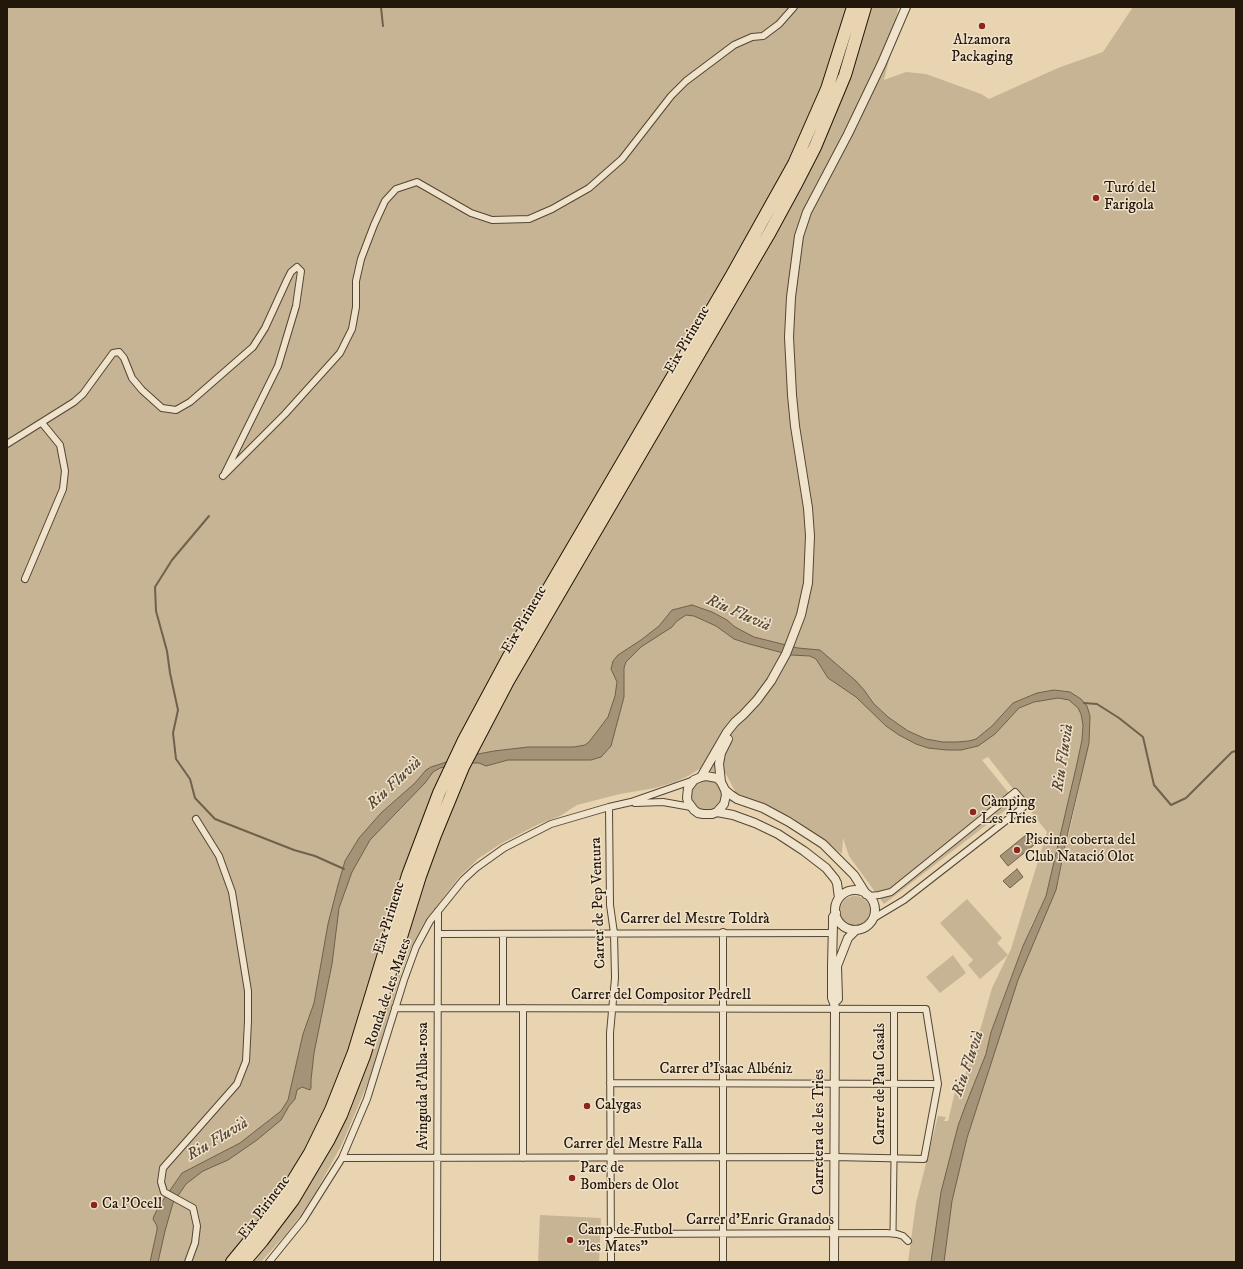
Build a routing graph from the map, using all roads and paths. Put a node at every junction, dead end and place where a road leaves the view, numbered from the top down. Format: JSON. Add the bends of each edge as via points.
{"nodes":[{"id":1,"x":794,"y":7,"type":"edge"},
{"id":2,"x":853,"y":7,"type":"edge"},
{"id":3,"x":865,"y":7,"type":"edge"},
{"id":4,"x":906,"y":7,"type":"edge"},
{"id":5,"x":42,"y":423,"type":"junction"},
{"id":6,"x":7,"y":444,"type":"edge"},
{"id":7,"x":25,"y":579,"type":"dead end"},
{"id":8,"x":743,"y":715,"type":"junction"},
{"id":9,"x":697,"y":778,"type":"junction"},
{"id":10,"x":721,"y":782,"type":"junction"},
{"id":11,"x":725,"y":790,"type":"junction"},
{"id":12,"x":631,"y":802,"type":"junction"},
{"id":13,"x":609,"y":807,"type":"junction"},
{"id":14,"x":690,"y":807,"type":"junction"},
{"id":15,"x":717,"y":812,"type":"junction"},
{"id":16,"x":196,"y":819,"type":"dead end"},
{"id":17,"x":868,"y":895,"type":"junction"},
{"id":18,"x":839,"y":898,"type":"junction"},
{"id":19,"x":438,"y":910,"type":"junction"},
{"id":20,"x":836,"y":913,"type":"junction"},
{"id":21,"x":874,"y":918,"type":"junction"},
{"id":22,"x":856,"y":930,"type":"junction"},
{"id":23,"x":723,"y":932,"type":"junction"},
{"id":24,"x":614,"y":933,"type":"junction"},
{"id":25,"x":832,"y":933,"type":"junction"},
{"id":26,"x":438,"y":934,"type":"junction"},
{"id":27,"x":503,"y":934,"type":"junction"},
{"id":28,"x":834,"y":1006,"type":"junction"},
{"id":29,"x":395,"y":1008,"type":"junction"},
{"id":30,"x":437,"y":1008,"type":"junction"},
{"id":31,"x":503,"y":1008,"type":"junction"},
{"id":32,"x":523,"y":1008,"type":"junction"},
{"id":33,"x":612,"y":1008,"type":"junction"},
{"id":34,"x":723,"y":1009,"type":"junction"},
{"id":35,"x":894,"y":1009,"type":"junction"},
{"id":36,"x":610,"y":1083,"type":"junction"},
{"id":37,"x":723,"y":1083,"type":"junction"},
{"id":38,"x":834,"y":1084,"type":"junction"},
{"id":39,"x":895,"y":1084,"type":"junction"},
{"id":40,"x":938,"y":1084,"type":"junction"},
{"id":41,"x":834,"y":1157,"type":"junction"},
{"id":42,"x":342,"y":1158,"type":"junction"},
{"id":43,"x":436,"y":1158,"type":"junction"},
{"id":44,"x":523,"y":1158,"type":"junction"},
{"id":45,"x":610,"y":1158,"type":"junction"},
{"id":46,"x":723,"y":1158,"type":"junction"},
{"id":47,"x":894,"y":1159,"type":"junction"},
{"id":48,"x":893,"y":1233,"type":"junction"},
{"id":49,"x":611,"y":1234,"type":"junction"},
{"id":50,"x":723,"y":1234,"type":"junction"},
{"id":51,"x":834,"y":1234,"type":"junction"},
{"id":52,"x":908,"y":1241,"type":"dead end"},
{"id":53,"x":188,"y":1262,"type":"edge"},
{"id":54,"x":232,"y":1262,"type":"edge"},
{"id":55,"x":244,"y":1262,"type":"edge"},
{"id":56,"x":269,"y":1262,"type":"edge"},
{"id":57,"x":437,"y":1262,"type":"edge"},
{"id":58,"x":611,"y":1262,"type":"edge"},
{"id":59,"x":723,"y":1262,"type":"edge"},
{"id":60,"x":834,"y":1262,"type":"edge"}],
"edges":[{"from":1,"to":5,"type":"street","via":[[779,24],[763,36],[752,37],[734,45],[686,81],[670,96],[622,158],[589,188],[552,209],[529,219],[492,220],[471,213],[417,182],[396,189],[385,201],[361,260],[356,281],[356,307],[352,329],[340,353],[285,414],[223,476],[278,366],[296,306],[301,271],[297,266],[286,280],[265,328],[253,347],[190,402],[176,410],[162,408],[132,378],[119,352],[113,353],[83,394]]},
{"from":2,"to":54,"type":"highway","name":"Eix Pirinenc","via":[[827,90],[794,164],[512,651],[454,760],[408,875],[354,1052],[331,1110],[310,1153],[280,1202]]},
{"from":3,"to":55,"type":"highway","name":"Eix Pirinenc","via":[[845,75],[816,147],[770,232],[512,674],[463,767],[420,876],[364,1056],[341,1115],[293,1200]]},
{"from":4,"to":8,"type":"street","via":[[852,127],[807,212],[799,236],[789,337],[793,411],[810,529],[808,583],[801,615],[780,667]]},
{"from":5,"to":6,"type":"street"},
{"from":5,"to":7,"type":"street","via":[[60,445],[66,471],[63,489]]},
{"from":8,"to":9,"type":"street","via":[[727,732]]},
{"from":8,"to":10,"type":"street","via":[[722,753],[719,764]]},
{"from":9,"to":10,"type":"street","via":[[712,776]]},
{"from":9,"to":12,"type":"street","name":"Ronda de les Mates"},
{"from":9,"to":14,"type":"street","via":[[690,784],[687,793]]},
{"from":10,"to":11,"type":"street"},
{"from":11,"to":15,"type":"street","via":[[724,804]]},
{"from":11,"to":17,"type":"street","via":[[790,822],[823,844],[854,875]]},
{"from":12,"to":13,"type":"street","name":"Ronda de les Mates"},
{"from":12,"to":14,"type":"street","name":"Ronda de les Mates","via":[[663,802]]},
{"from":13,"to":19,"type":"street","name":"Ronda de les Mates","via":[[551,824],[504,848],[463,880]]},
{"from":13,"to":24,"type":"street","name":"Carrer de Pep Ventura","via":[[610,905]]},
{"from":14,"to":15,"type":"street","via":[[708,815]]},
{"from":15,"to":18,"type":"street","via":[[755,823],[804,851],[826,868],[835,879]]},
{"from":16,"to":53,"type":"street","via":[[219,856],[232,892],[248,991],[246,1061],[237,1084],[164,1168],[161,1182],[164,1192],[193,1208],[198,1226]]},
{"from":17,"to":18,"type":"street","via":[[862,891],[852,891]]},
{"from":17,"to":21,"type":"street","via":[[874,904]]},
{"from":17,"to":21,"type":"street","via":[[891,892],[1015,792],[1026,805],[904,900]]},
{"from":18,"to":20,"type":"street"},
{"from":19,"to":26,"type":"street","name":"Avinguda d'Alba-rosa"},
{"from":19,"to":29,"type":"street","name":"Ronda de les Mates","via":[[416,947]]},
{"from":20,"to":22,"type":"street","via":[[841,924],[848,929]]},
{"from":20,"to":25,"type":"street","name":"Carretera de les Tries","via":[[833,917]]},
{"from":21,"to":22,"type":"street","via":[[868,925]]},
{"from":22,"to":28,"type":"street","name":"Carretera de les Tries","via":[[848,938],[837,966],[838,999]]},
{"from":23,"to":24,"type":"street","name":"Carrer del Mestre Toldrà"},
{"from":23,"to":25,"type":"street","name":"Carrer del Mestre Toldrà"},
{"from":23,"to":34,"type":"street"},
{"from":24,"to":27,"type":"street","name":"Carrer del Mestre Toldrà"},
{"from":24,"to":33,"type":"street","name":"Carrer de Pep Ventura"},
{"from":25,"to":28,"type":"street","name":"Carretera de les Tries"},
{"from":26,"to":27,"type":"street","name":"Carrer del Mestre Toldrà"},
{"from":26,"to":30,"type":"street","name":"Avinguda d'Alba-rosa"},
{"from":27,"to":31,"type":"street"},
{"from":28,"to":34,"type":"street","name":"Carrer del Compositor Pedrell"},
{"from":28,"to":35,"type":"street","name":"Carrer del Compositor Pedrell"},
{"from":28,"to":38,"type":"street","name":"Carretera de les Tries"},
{"from":29,"to":30,"type":"street","name":"Carrer del Compositor Pedrell"},
{"from":29,"to":42,"type":"street","name":"Ronda de les Mates","via":[[366,1099]]},
{"from":30,"to":31,"type":"street","name":"Carrer del Compositor Pedrell"},
{"from":30,"to":43,"type":"street","name":"Avinguda d'Alba-rosa"},
{"from":31,"to":32,"type":"street","name":"Carrer del Compositor Pedrell"},
{"from":32,"to":33,"type":"street","name":"Carrer del Compositor Pedrell"},
{"from":32,"to":44,"type":"street"},
{"from":33,"to":34,"type":"street","name":"Carrer del Compositor Pedrell"},
{"from":33,"to":36,"type":"street","name":"Carrer de Pep Ventura"},
{"from":34,"to":37,"type":"street"},
{"from":35,"to":39,"type":"street","name":"Carrer de Pau Casals"},
{"from":35,"to":40,"type":"street","name":"Carrer del Compositor Pedrell","via":[[926,1009]]},
{"from":36,"to":37,"type":"street","name":"Carrer d'Isaac Albéniz"},
{"from":36,"to":45,"type":"street","name":"Carrer de Pep Ventura"},
{"from":37,"to":38,"type":"street","name":"Carrer d'Isaac Albéniz"},
{"from":37,"to":46,"type":"street"},
{"from":38,"to":39,"type":"street","name":"Carrer d'Isaac Albéniz"},
{"from":38,"to":41,"type":"street","name":"Carretera de les Tries"},
{"from":39,"to":40,"type":"street","name":"Carrer d'Isaac Albéniz"},
{"from":39,"to":47,"type":"street","name":"Carrer de Pau Casals"},
{"from":40,"to":47,"type":"street","name":"Carrer del Mestre Falla","via":[[924,1159]]},
{"from":41,"to":46,"type":"street","name":"Carrer del Mestre Falla"},
{"from":41,"to":47,"type":"street","name":"Carrer del Mestre Falla"},
{"from":41,"to":51,"type":"street","name":"Carretera de les Tries"},
{"from":42,"to":43,"type":"street","name":"Carrer del Mestre Falla"},
{"from":42,"to":56,"type":"street","name":"Ronda de les Mates","via":[[303,1220]]},
{"from":43,"to":44,"type":"street","name":"Carrer del Mestre Falla"},
{"from":43,"to":57,"type":"street","name":"Avinguda d'Alba-rosa"},
{"from":44,"to":45,"type":"street","name":"Carrer del Mestre Falla"},
{"from":45,"to":46,"type":"street","name":"Carrer del Mestre Falla"},
{"from":45,"to":49,"type":"street","name":"Carrer de Pep Ventura"},
{"from":46,"to":50,"type":"street"},
{"from":47,"to":48,"type":"street"},
{"from":48,"to":51,"type":"street","name":"Carrer d'Enric Granados"},
{"from":48,"to":52,"type":"street","name":"Carrer d'Enric Granados","via":[[903,1236]]},
{"from":49,"to":50,"type":"street","name":"Carrer d'Enric Granados"},
{"from":49,"to":58,"type":"street","name":"Carrer de Pep Ventura"},
{"from":50,"to":51,"type":"street","name":"Carrer d'Enric Granados"},
{"from":50,"to":59,"type":"street"},
{"from":51,"to":60,"type":"street","name":"Carretera de les Tries"}]}
